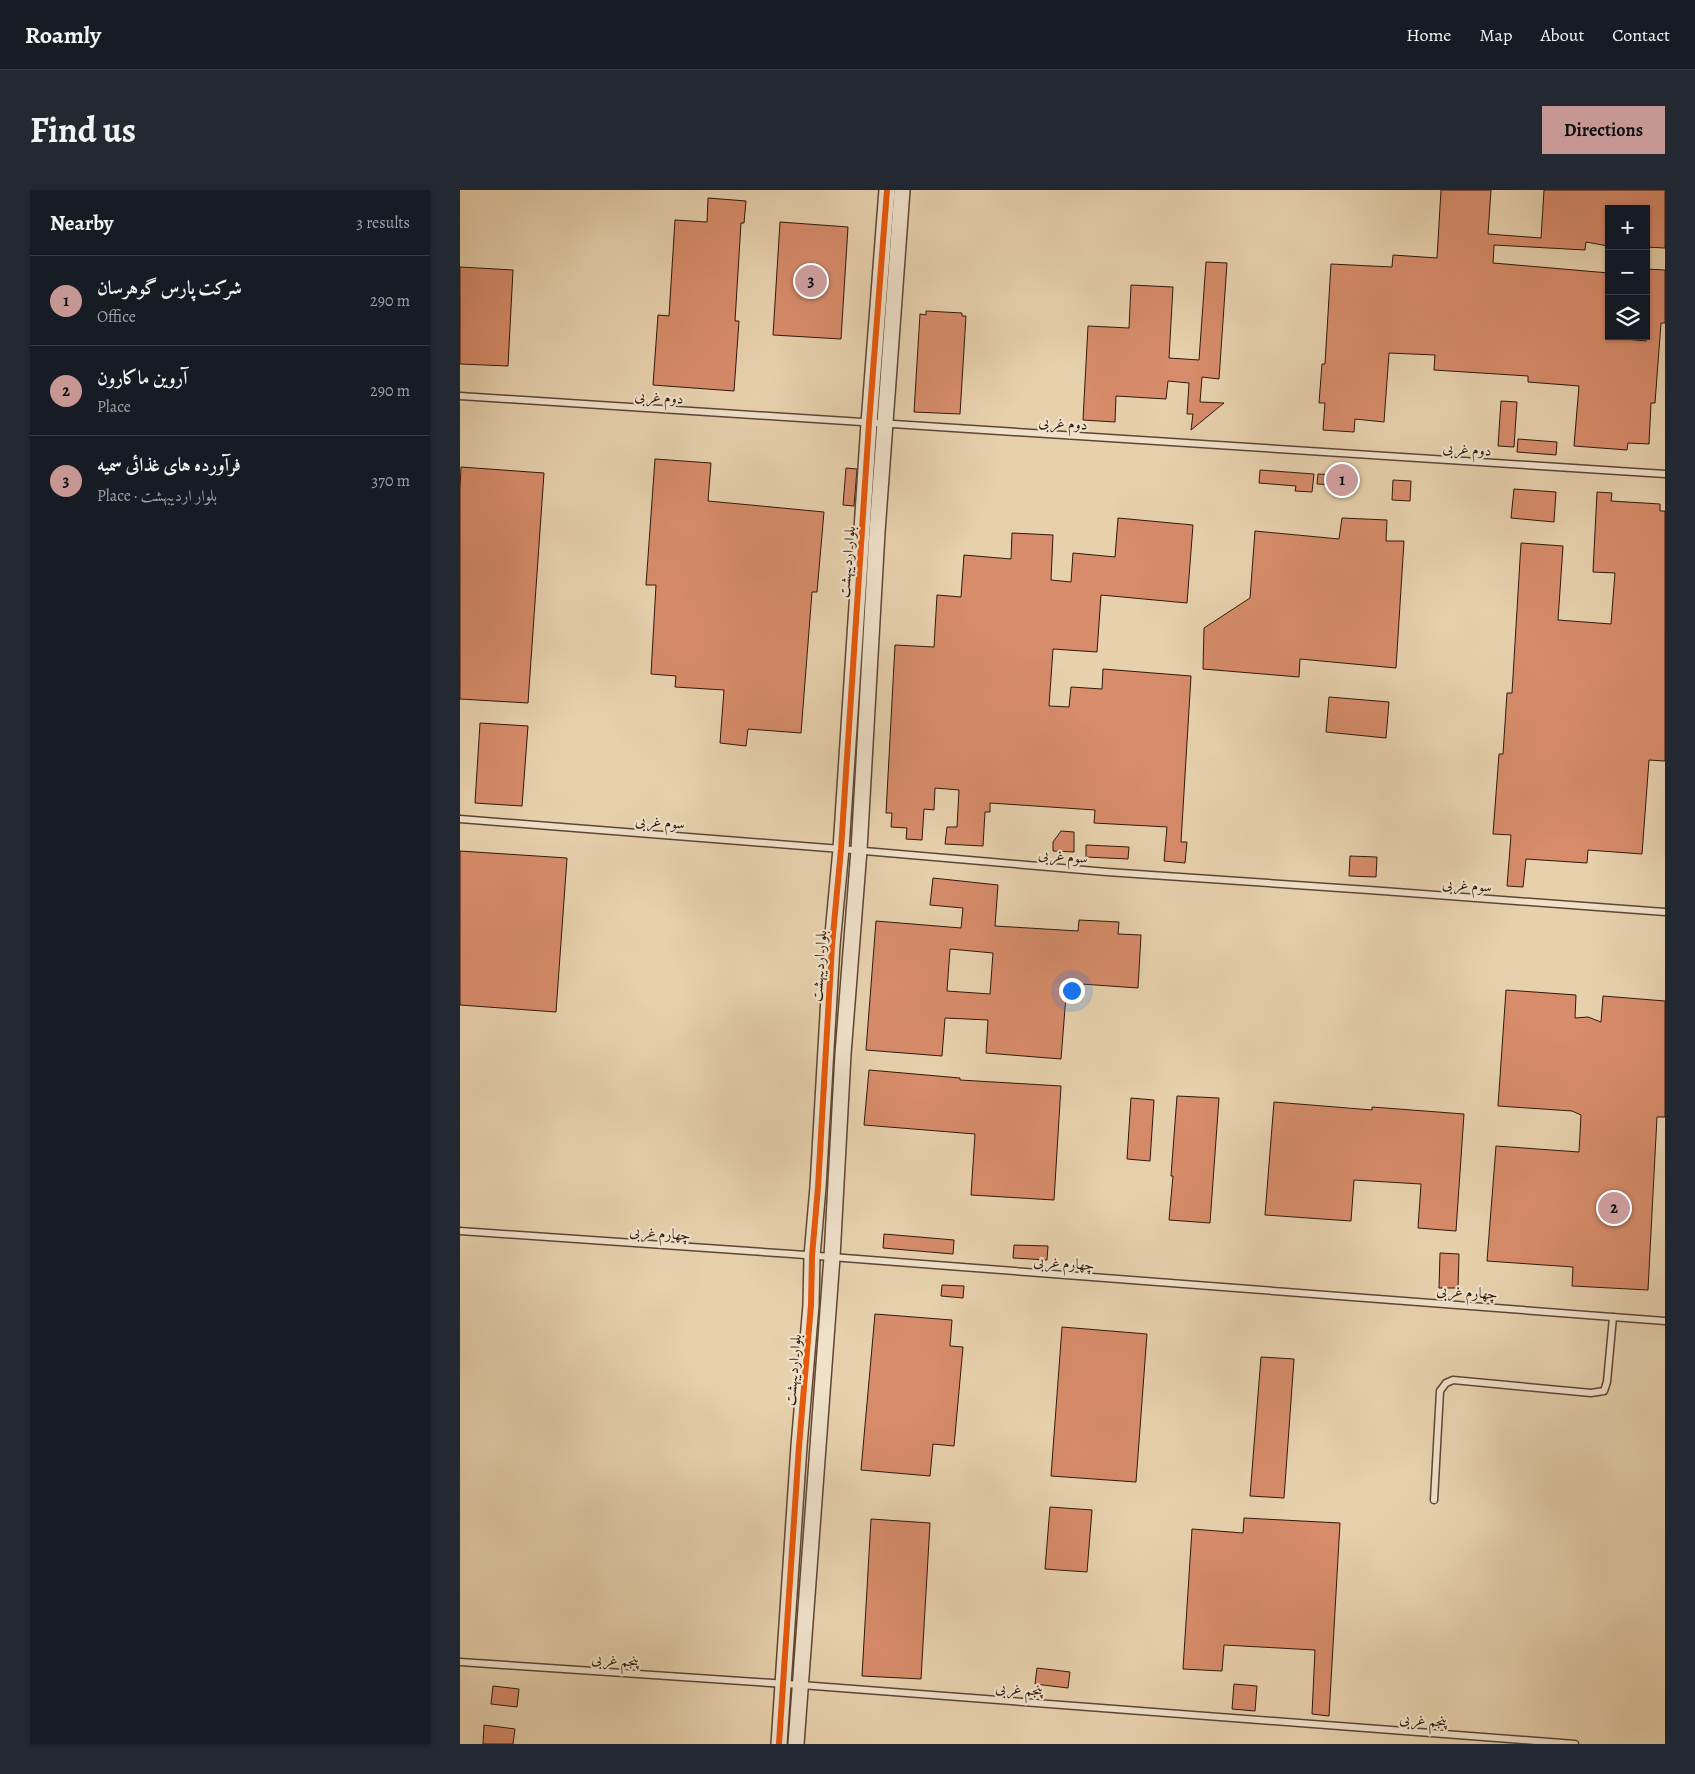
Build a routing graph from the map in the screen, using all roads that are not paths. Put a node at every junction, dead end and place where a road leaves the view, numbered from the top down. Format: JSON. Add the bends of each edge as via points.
{"nodes":[{"id":1,"x":887,"y":190,"type":"edge"},
{"id":2,"x":902,"y":190,"type":"edge"},
{"id":3,"x":460,"y":396,"type":"edge"},
{"id":4,"x":869,"y":423,"type":"junction"},
{"id":5,"x":885,"y":424,"type":"junction"},
{"id":6,"x":1665,"y":474,"type":"edge"},
{"id":7,"x":460,"y":819,"type":"edge"},
{"id":8,"x":841,"y":848,"type":"junction"},
{"id":9,"x":859,"y":850,"type":"junction"},
{"id":10,"x":1665,"y":912,"type":"edge"},
{"id":11,"x":460,"y":1231,"type":"edge"},
{"id":12,"x":812,"y":1256,"type":"junction"},
{"id":13,"x":832,"y":1257,"type":"junction"},
{"id":14,"x":1613,"y":1317,"type":"junction"},
{"id":15,"x":1665,"y":1321,"type":"edge"},
{"id":16,"x":1434,"y":1500,"type":"dead end"},
{"id":17,"x":460,"y":1662,"type":"edge"},
{"id":18,"x":783,"y":1684,"type":"junction"},
{"id":19,"x":801,"y":1685,"type":"junction"},
{"id":20,"x":779,"y":1744,"type":"edge"},
{"id":21,"x":796,"y":1744,"type":"edge"},
{"id":22,"x":1575,"y":1744,"type":"edge"}],
"edges":[{"from":1,"to":4,"type":"street","name":"بلوار اردیبهشت"},
{"from":2,"to":5,"type":"street","name":"بلوار اردیبهشت"},
{"from":3,"to":4,"type":"lane","name":"دوم غربی"},
{"from":4,"to":5,"type":"lane","name":"دوم غربی"},
{"from":4,"to":8,"type":"street","name":"بلوار اردیبهشت"},
{"from":5,"to":6,"type":"lane","name":"دوم غربی"},
{"from":5,"to":9,"type":"street","name":"بلوار اردیبهشت"},
{"from":7,"to":8,"type":"lane","name":"سوم غربی"},
{"from":8,"to":9,"type":"lane","name":"سوم غربی"},
{"from":8,"to":12,"type":"street","name":"بلوار اردیبهشت"},
{"from":9,"to":10,"type":"lane","name":"سوم غربی","via":[[1107,872]]},
{"from":9,"to":13,"type":"street","name":"بلوار اردیبهشت"},
{"from":11,"to":12,"type":"lane","name":"چهارم غربی"},
{"from":12,"to":13,"type":"lane","name":"چهارم غربی"},
{"from":12,"to":18,"type":"street","name":"بلوار اردیبهشت"},
{"from":13,"to":14,"type":"lane","name":"چهارم غربی"},
{"from":13,"to":19,"type":"street","name":"بلوار اردیبهشت"},
{"from":14,"to":15,"type":"lane","name":"چهارم غربی"},
{"from":14,"to":16,"type":"lane","via":[[1604,1391],[1453,1380],[1442,1387]]},
{"from":17,"to":18,"type":"lane","name":"پنجم غربی"},
{"from":18,"to":19,"type":"lane","name":"پنجم غربی"},
{"from":18,"to":20,"type":"street","name":"بلوار اردیبهشت"},
{"from":19,"to":21,"type":"street","name":"بلوار اردیبهشت"},
{"from":19,"to":22,"type":"lane","name":"پنجم غربی"}]}
